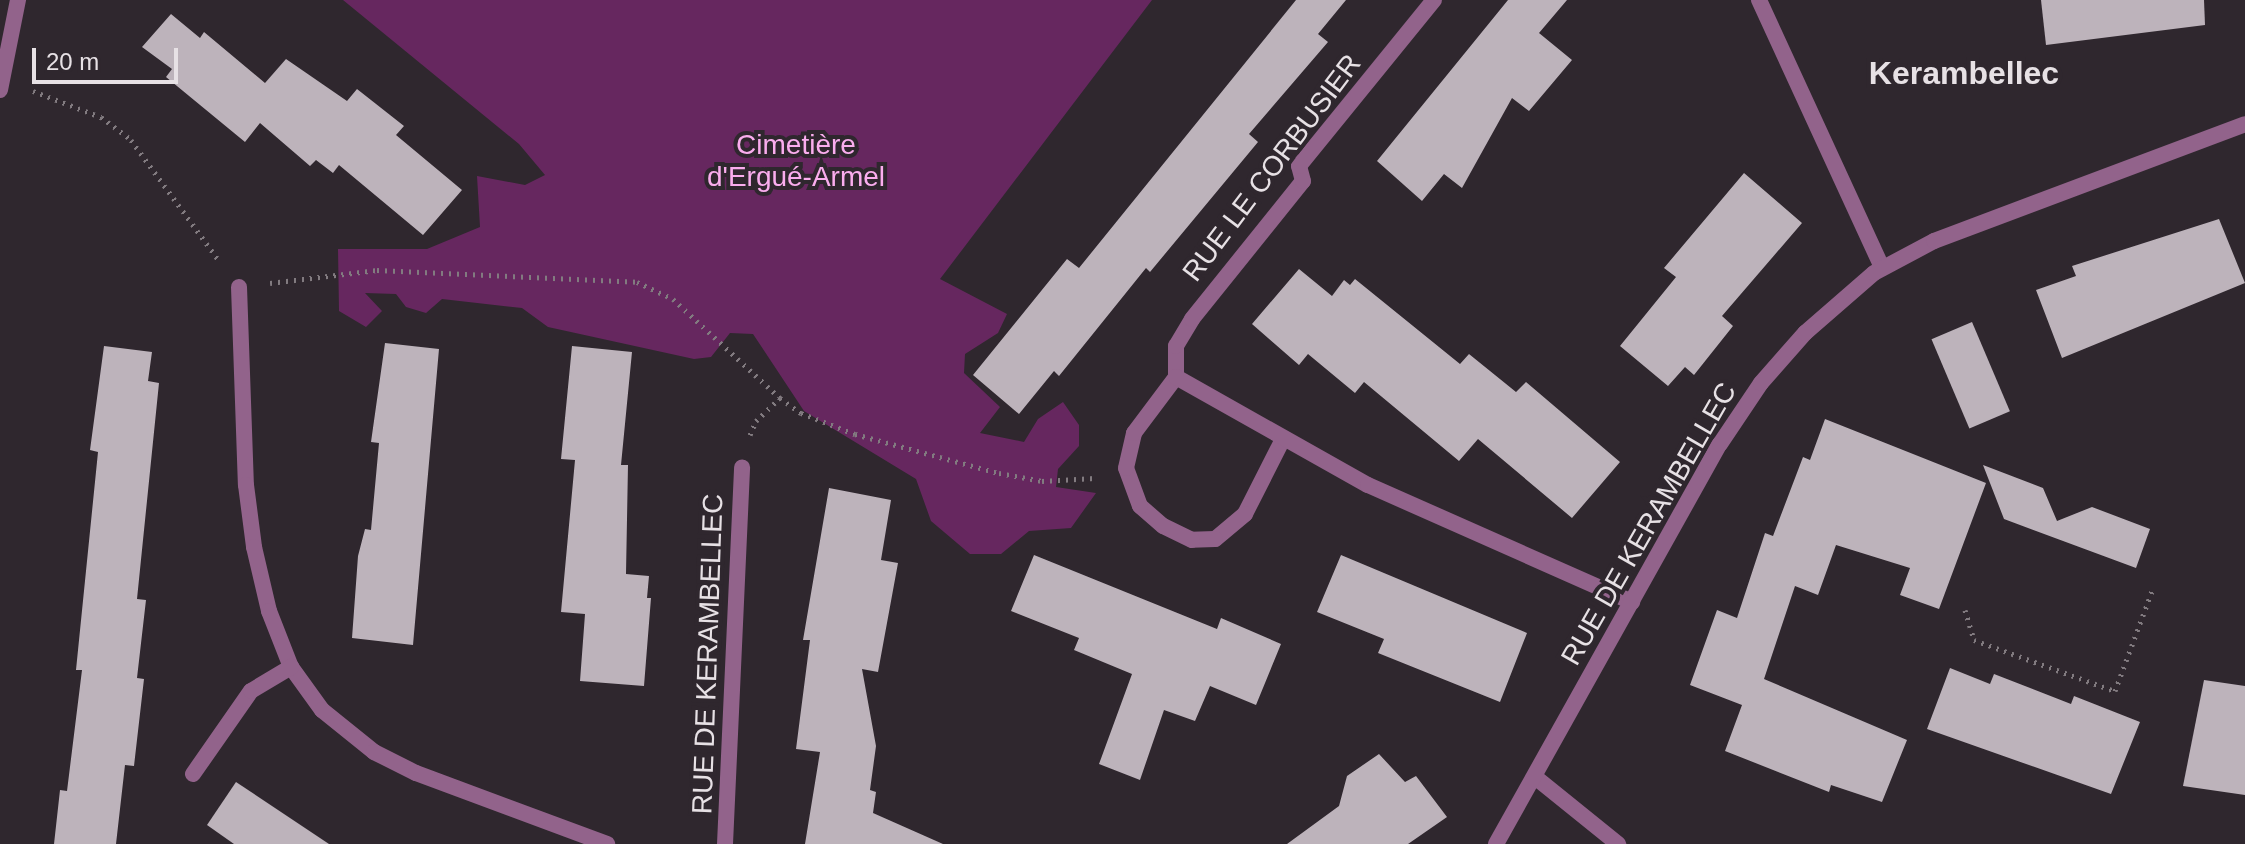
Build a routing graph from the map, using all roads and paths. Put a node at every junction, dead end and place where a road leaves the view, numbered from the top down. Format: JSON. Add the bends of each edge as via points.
{"nodes":[{"id":1,"x":18,"y":0,"type":"edge"},
{"id":2,"x":1434,"y":0,"type":"edge"},
{"id":3,"x":1759,"y":0,"type":"edge"},
{"id":4,"x":1,"y":86,"type":"edge"},
{"id":5,"x":2245,"y":124,"type":"edge"},
{"id":6,"x":1882,"y":268,"type":"junction"},
{"id":7,"x":239,"y":287,"type":"junction"},
{"id":8,"x":1176,"y":377,"type":"junction"},
{"id":9,"x":780,"y":398,"type":"junction"},
{"id":10,"x":1282,"y":441,"type":"junction"},
{"id":11,"x":742,"y":467,"type":"joint"},
{"id":12,"x":1126,"y":468,"type":"junction"},
{"id":13,"x":2153,"y":588,"type":"dead end"},
{"id":14,"x":1632,"y":602,"type":"junction"},
{"id":15,"x":1965,"y":610,"type":"dead end"},
{"id":16,"x":291,"y":667,"type":"junction"},
{"id":17,"x":193,"y":774,"type":"dead end"},
{"id":18,"x":1535,"y":777,"type":"junction"},
{"id":19,"x":607,"y":844,"type":"edge"},
{"id":20,"x":725,"y":844,"type":"edge"},
{"id":21,"x":1496,"y":844,"type":"edge"},
{"id":22,"x":1618,"y":844,"type":"edge"}],
"edges":[{"from":1,"to":4,"type":"street"},
{"from":2,"to":8,"type":"street","name":"RUE LE CORBUSIER","via":[[1299,166],[1303,181],[1192,319],[1176,346]]},
{"from":3,"to":6,"type":"street"},
{"from":4,"to":7,"type":"path","via":[[65,100],[131,140]]},
{"from":5,"to":6,"type":"street","name":"RUE DE KERAMBELLEC","via":[[1934,241]]},
{"from":6,"to":14,"type":"street","name":"RUE DE KERAMBELLEC","via":[[1823,315],[1761,383],[1708,465]]},
{"from":7,"to":9,"type":"path","via":[[377,270],[637,282],[673,299]]},
{"from":7,"to":16,"type":"street","via":[[246,485],[254,547],[269,611]]},
{"from":8,"to":10,"type":"street"},
{"from":8,"to":12,"type":"street","via":[[1134,433]]},
{"from":9,"to":11,"type":"path","via":[[756,421]]},
{"from":9,"to":12,"type":"path","via":[[801,413],[855,434],[1013,476],[1068,483]]},
{"from":10,"to":12,"type":"street","via":[[1245,514],[1215,539],[1192,540],[1163,526],[1140,506]]},
{"from":10,"to":14,"type":"street","via":[[1426,512]]},
{"from":11,"to":20,"type":"street","name":"RUE DE KERAMBELLEC"},
{"from":13,"to":15,"type":"path","via":[[2115,691],[1974,640]]},
{"from":14,"to":18,"type":"street","name":"RUE DE KERAMBELLEC"},
{"from":16,"to":17,"type":"street","via":[[251,691]]},
{"from":16,"to":19,"type":"street","via":[[322,710],[374,752],[416,773]]},
{"from":18,"to":21,"type":"street","name":"RUE DE KERAMBELLEC"},
{"from":18,"to":22,"type":"street"}]}
